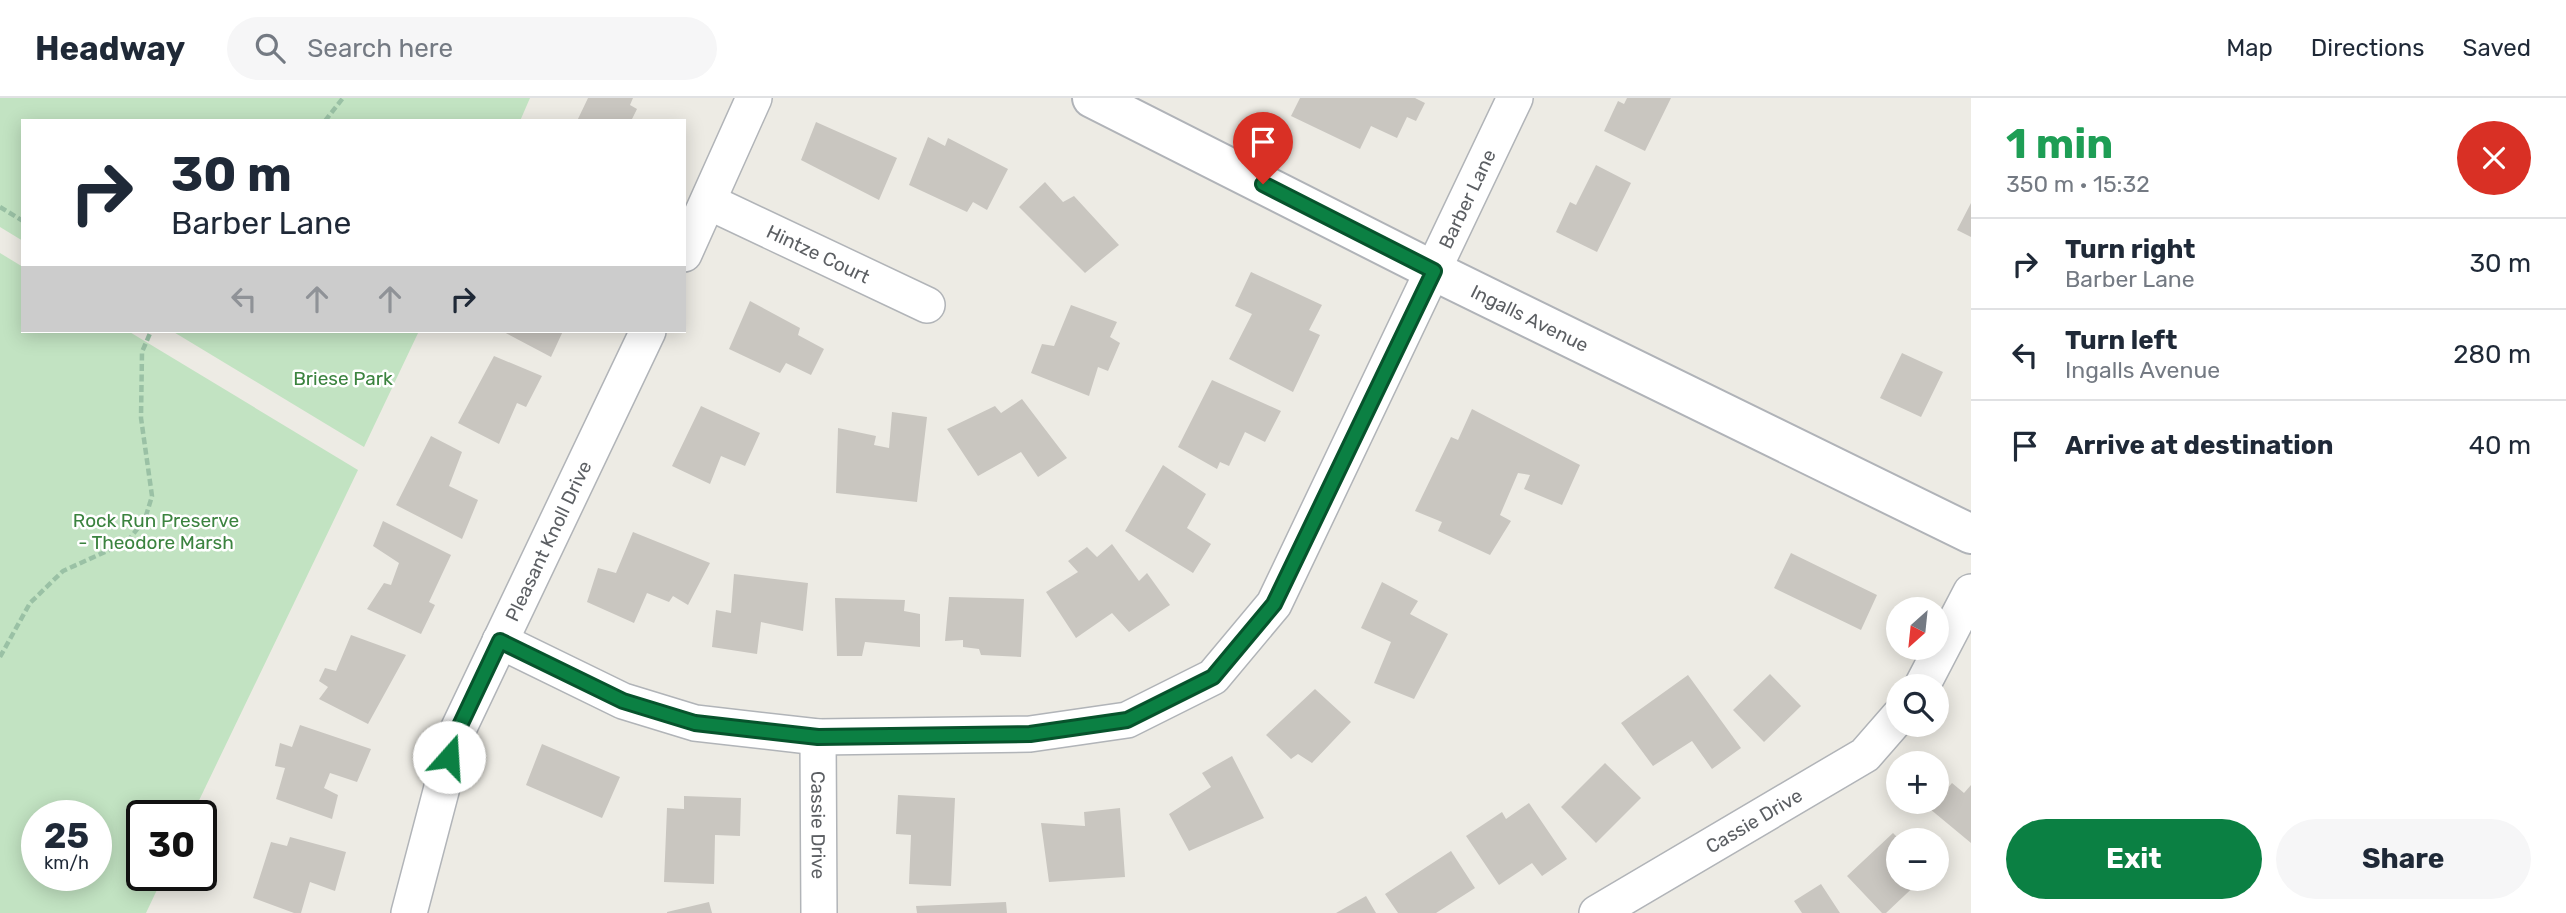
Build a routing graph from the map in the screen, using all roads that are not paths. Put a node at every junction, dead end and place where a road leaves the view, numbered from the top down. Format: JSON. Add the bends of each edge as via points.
{"nodes":[{"id":1,"x":754,"y":98,"type":"edge"},
{"id":2,"x":1092,"y":98,"type":"edge"},
{"id":3,"x":1515,"y":98,"type":"edge"},
{"id":4,"x":709,"y":202,"type":"junction"},
{"id":5,"x":686,"y":250,"type":"edge"},
{"id":6,"x":1434,"y":271,"type":"junction"},
{"id":7,"x":927,"y":305,"type":"dead end"},
{"id":8,"x":647,"y":333,"type":"edge"},
{"id":9,"x":1971,"y":534,"type":"edge"},
{"id":10,"x":1971,"y":592,"type":"edge"},
{"id":11,"x":500,"y":641,"type":"junction"},
{"id":12,"x":1928,"y":674,"type":"edge"},
{"id":13,"x":1886,"y":731,"type":"edge"},
{"id":14,"x":818,"y":737,"type":"junction"},
{"id":15,"x":409,"y":913,"type":"edge"},
{"id":16,"x":819,"y":913,"type":"edge"},
{"id":17,"x":1597,"y":913,"type":"edge"}],
"edges":[{"from":1,"to":4,"type":"street"},
{"from":2,"to":6,"type":"street","name":"Ingalls Avenue"},
{"from":3,"to":6,"type":"street","name":"Barber Lane"},
{"from":4,"to":5,"type":"street"},
{"from":4,"to":7,"type":"street","name":"Hintze Court"},
{"from":6,"to":9,"type":"street","name":"Ingalls Avenue"},
{"from":6,"to":14,"type":"street","name":"Barber Lane","via":[[1274,604],[1213,677],[1127,720],[1030,734]]},
{"from":8,"to":11,"type":"street","name":"Pleasant Knoll Drive"},
{"from":10,"to":12,"type":"street"},
{"from":11,"to":14,"type":"street","name":"Barber Lane","via":[[623,701],[695,723]]},
{"from":11,"to":15,"type":"street","name":"Pleasant Knoll Drive","via":[[456,734]]},
{"from":13,"to":17,"type":"street","name":"Cassie Drive","via":[[1866,755]]},
{"from":14,"to":16,"type":"street","name":"Cassie Drive"}]}
